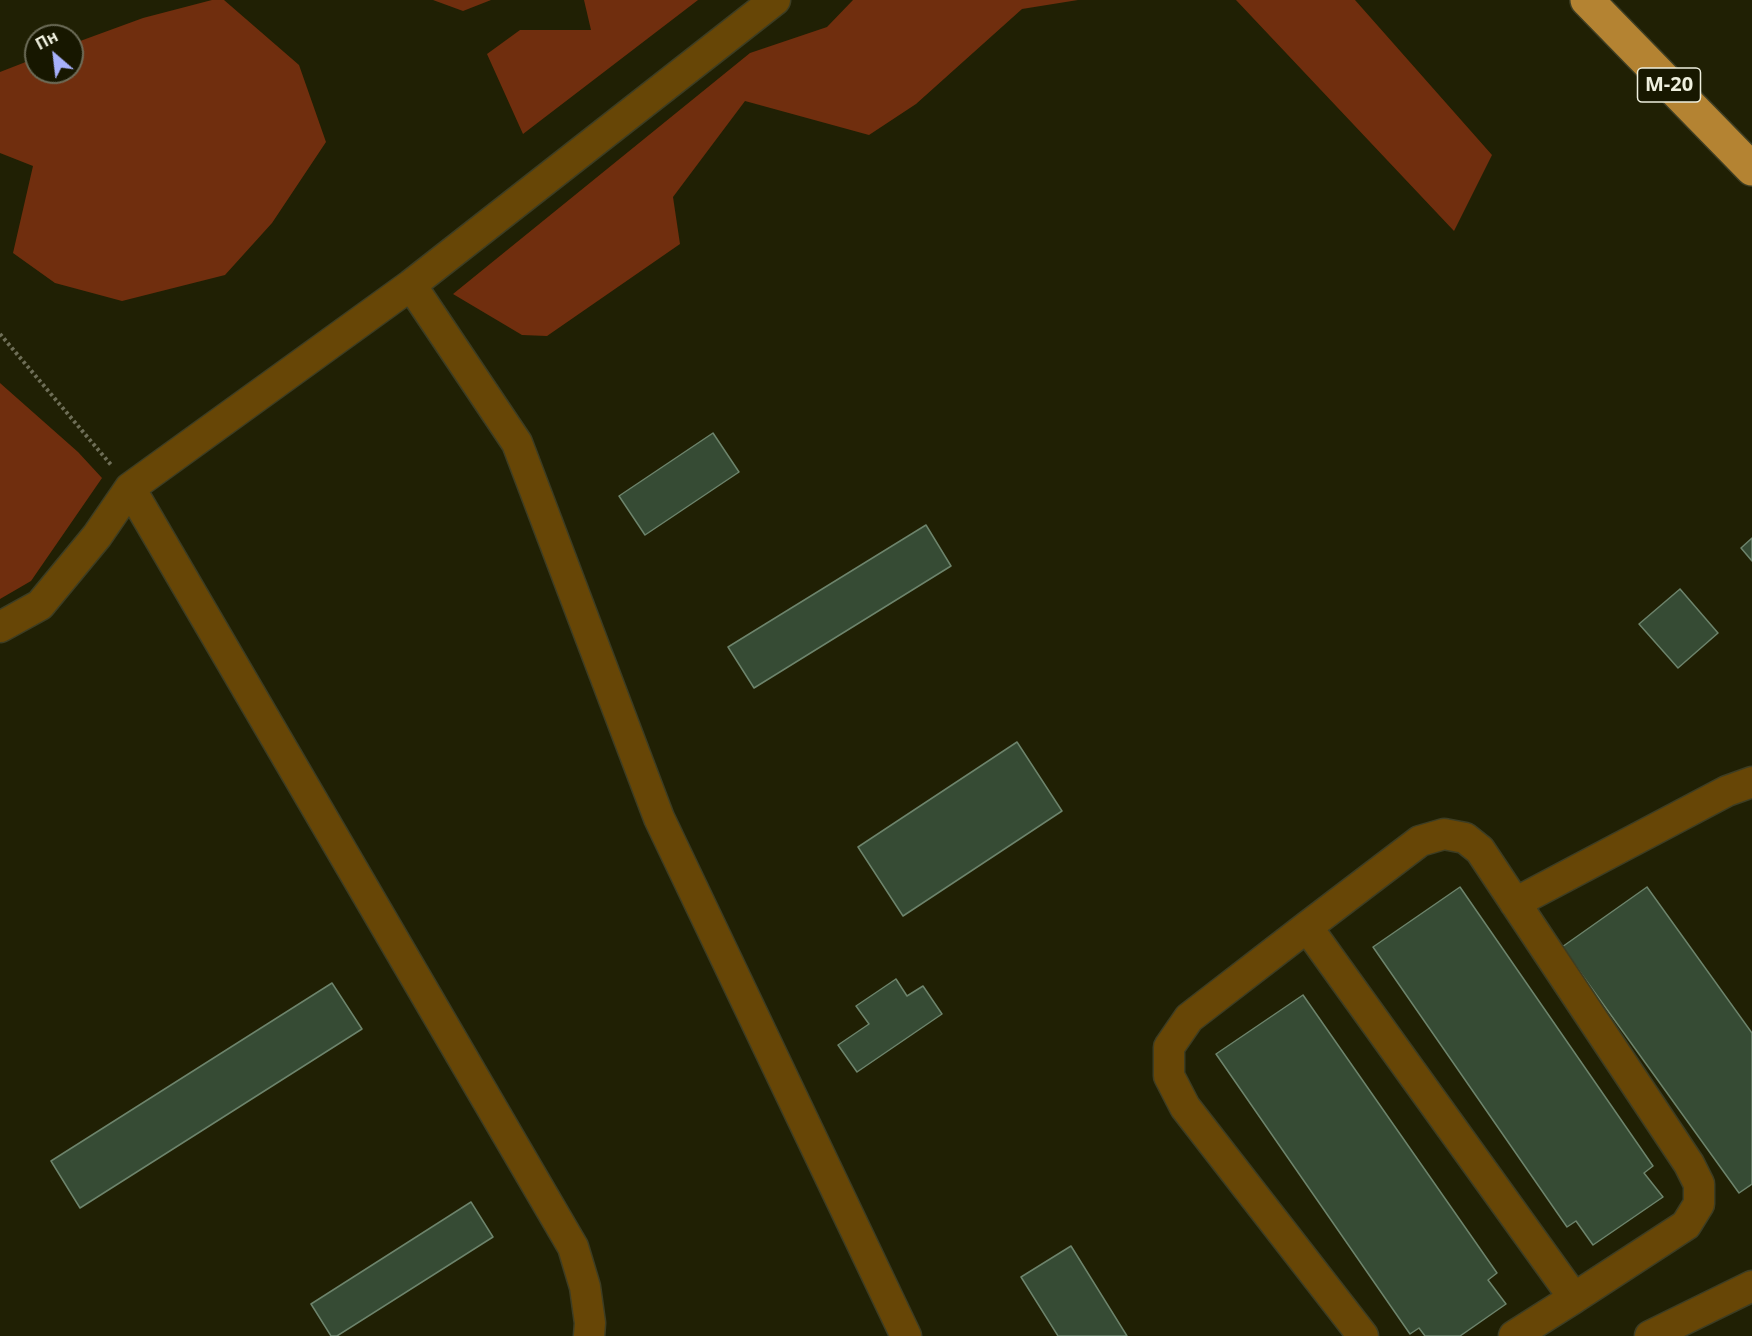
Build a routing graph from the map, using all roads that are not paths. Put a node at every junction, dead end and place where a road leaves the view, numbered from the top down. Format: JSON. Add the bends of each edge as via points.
{"nodes":[{"id":1,"x":775,"y":0,"type":"edge"},
{"id":2,"x":1587,"y":0,"type":"edge"},
{"id":3,"x":1752,"y":169,"type":"edge"},
{"id":4,"x":411,"y":285,"type":"junction"},
{"id":5,"x":130,"y":488,"type":"junction"},
{"id":6,"x":0,"y":627,"type":"edge"},
{"id":7,"x":1752,"y":782,"type":"edge"},
{"id":8,"x":1515,"y":903,"type":"junction"},
{"id":9,"x":1308,"y":927,"type":"junction"},
{"id":10,"x":1752,"y":1286,"type":"edge"},
{"id":11,"x":1574,"y":1298,"type":"junction"},
{"id":12,"x":589,"y":1336,"type":"edge"},
{"id":13,"x":906,"y":1336,"type":"edge"},
{"id":14,"x":1362,"y":1336,"type":"edge"},
{"id":15,"x":1514,"y":1336,"type":"edge"},
{"id":16,"x":1650,"y":1336,"type":"edge"}],
"edges":[{"from":1,"to":4,"type":"street"},
{"from":2,"to":3,"type":"highway","number":"М-20"},
{"from":4,"to":5,"type":"street"},
{"from":4,"to":13,"type":"street","via":[[518,443],[659,818]]},
{"from":5,"to":6,"type":"street","via":[[97,536],[40,605]]},
{"from":5,"to":12,"type":"street","via":[[573,1247],[585,1287]]},
{"from":7,"to":8,"type":"street","via":[[1727,790]]},
{"from":8,"to":9,"type":"street","via":[[1480,850],[1465,838],[1444,834],[1420,841]]},
{"from":8,"to":11,"type":"street","via":[[1699,1184],[1699,1204],[1686,1225]]},
{"from":9,"to":11,"type":"street"},
{"from":9,"to":14,"type":"street","via":[[1189,1018],[1169,1047],[1169,1076],[1185,1107]]},
{"from":10,"to":16,"type":"street"},
{"from":11,"to":15,"type":"street"}]}
